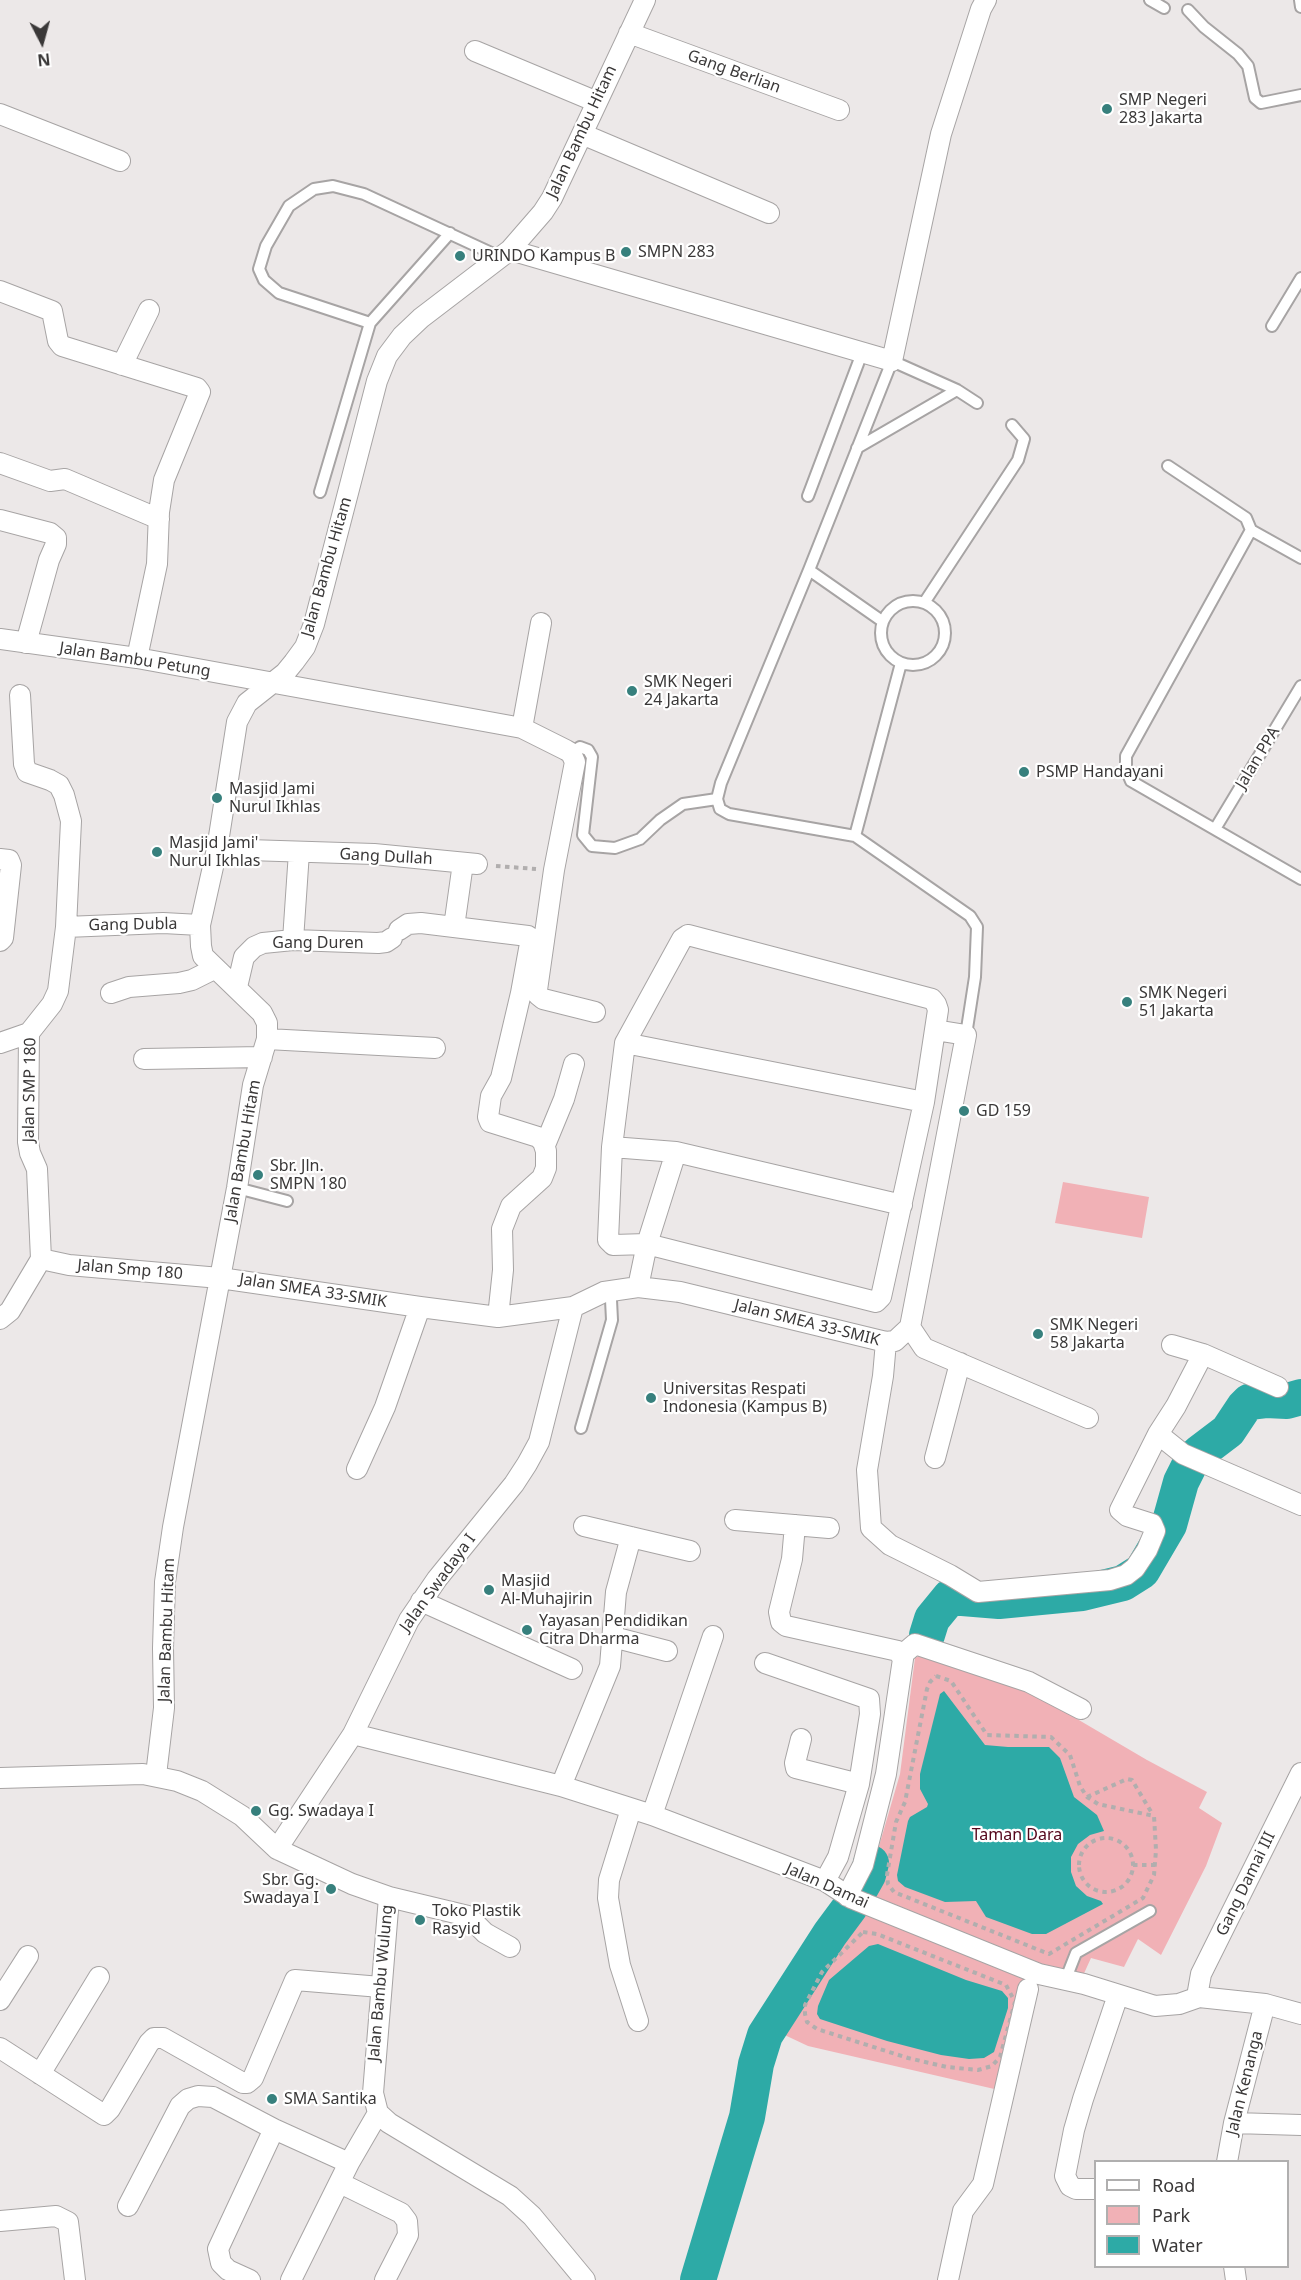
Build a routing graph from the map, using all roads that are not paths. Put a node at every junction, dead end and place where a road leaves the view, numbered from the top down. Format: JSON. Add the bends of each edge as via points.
{"nodes":[{"id":1,"x":645,"y":0,"type":"edge"},
{"id":2,"x":986,"y":0,"type":"edge"},
{"id":3,"x":1150,"y":0,"type":"edge"},
{"id":4,"x":1300,"y":0,"type":"edge"},
{"id":5,"x":1301,"y":6,"type":"edge"},
{"id":6,"x":1164,"y":8,"type":"dead end"},
{"id":7,"x":1188,"y":10,"type":"dead end"},
{"id":8,"x":629,"y":33,"type":"junction"},
{"id":9,"x":475,"y":51,"type":"dead end"},
{"id":10,"x":1301,"y":94,"type":"edge"},
{"id":11,"x":597,"y":102,"type":"junction"},
{"id":12,"x":839,"y":110,"type":"dead end"},
{"id":13,"x":0,"y":114,"type":"edge"},
{"id":14,"x":582,"y":135,"type":"junction"},
{"id":15,"x":120,"y":161,"type":"dead end"},
{"id":16,"x":769,"y":213,"type":"dead end"},
{"id":17,"x":450,"y":233,"type":"junction"},
{"id":18,"x":505,"y":253,"type":"junction"},
{"id":19,"x":1301,"y":278,"type":"edge"},
{"id":20,"x":0,"y":291,"type":"edge"},
{"id":21,"x":149,"y":310,"type":"dead end"},
{"id":22,"x":370,"y":323,"type":"junction"},
{"id":23,"x":1272,"y":326,"type":"dead end"},
{"id":24,"x":862,"y":353,"type":"junction"},
{"id":25,"x":892,"y":361,"type":"junction"},
{"id":26,"x":122,"y":366,"type":"junction"},
{"id":27,"x":957,"y":390,"type":"junction"},
{"id":28,"x":977,"y":403,"type":"dead end"},
{"id":29,"x":1012,"y":425,"type":"dead end"},
{"id":30,"x":857,"y":448,"type":"junction"},
{"id":31,"x":0,"y":463,"type":"edge"},
{"id":32,"x":1168,"y":466,"type":"dead end"},
{"id":33,"x":320,"y":492,"type":"dead end"},
{"id":34,"x":808,"y":496,"type":"dead end"},
{"id":35,"x":159,"y":519,"type":"junction"},
{"id":36,"x":0,"y":520,"type":"edge"},
{"id":37,"x":1251,"y":530,"type":"junction"},
{"id":38,"x":1301,"y":558,"type":"edge"},
{"id":39,"x":809,"y":570,"type":"junction"},
{"id":40,"x":924,"y":603,"type":"junction"},
{"id":41,"x":882,"y":621,"type":"junction"},
{"id":42,"x":541,"y":623,"type":"dead end"},
{"id":43,"x":0,"y":639,"type":"edge"},
{"id":44,"x":26,"y":643,"type":"junction"},
{"id":45,"x":137,"y":658,"type":"junction"},
{"id":46,"x":901,"y":663,"type":"junction"},
{"id":47,"x":270,"y":683,"type":"junction"},
{"id":48,"x":1301,"y":686,"type":"edge"},
{"id":49,"x":21,"y":695,"type":"dead end"},
{"id":50,"x":522,"y":728,"type":"junction"},
{"id":51,"x":571,"y":753,"type":"junction"},
{"id":52,"x":717,"y":799,"type":"junction"},
{"id":53,"x":1215,"y":829,"type":"junction"},
{"id":54,"x":855,"y":836,"type":"junction"},
{"id":55,"x":217,"y":849,"type":"junction"},
{"id":56,"x":299,"y":852,"type":"junction"},
{"id":57,"x":0,"y":859,"type":"edge"},
{"id":58,"x":1301,"y":879,"type":"edge"},
{"id":59,"x":200,"y":925,"type":"junction"},
{"id":60,"x":66,"y":927,"type":"junction"},
{"id":61,"x":454,"y":927,"type":"junction"},
{"id":62,"x":293,"y":940,"type":"junction"},
{"id":63,"x":0,"y":941,"type":"edge"},
{"id":64,"x":214,"y":969,"type":"junction"},
{"id":65,"x":237,"y":987,"type":"junction"},
{"id":66,"x":111,"y":993,"type":"dead end"},
{"id":67,"x":530,"y":994,"type":"junction"},
{"id":68,"x":595,"y":1012,"type":"dead end"},
{"id":69,"x":935,"y":1030,"type":"junction"},
{"id":70,"x":29,"y":1033,"type":"junction"},
{"id":71,"x":966,"y":1035,"type":"junction"},
{"id":72,"x":0,"y":1043,"type":"edge"},
{"id":73,"x":625,"y":1043,"type":"junction"},
{"id":74,"x":264,"y":1048,"type":"junction"},
{"id":75,"x":435,"y":1048,"type":"dead end"},
{"id":76,"x":144,"y":1059,"type":"dead end"},
{"id":77,"x":574,"y":1064,"type":"dead end"},
{"id":78,"x":924,"y":1102,"type":"junction"},
{"id":79,"x":545,"y":1145,"type":"junction"},
{"id":80,"x":612,"y":1147,"type":"junction"},
{"id":81,"x":676,"y":1152,"type":"junction"},
{"id":82,"x":237,"y":1188,"type":"junction"},
{"id":83,"x":287,"y":1202,"type":"dead end"},
{"id":84,"x":902,"y":1205,"type":"junction"},
{"id":85,"x":647,"y":1244,"type":"junction"},
{"id":86,"x":41,"y":1259,"type":"junction"},
{"id":87,"x":220,"y":1278,"type":"junction"},
{"id":88,"x":638,"y":1287,"type":"junction"},
{"id":89,"x":604,"y":1292,"type":"junction"},
{"id":90,"x":573,"y":1307,"type":"junction"},
{"id":91,"x":420,"y":1308,"type":"junction"},
{"id":92,"x":498,"y":1317,"type":"junction"},
{"id":93,"x":0,"y":1319,"type":"edge"},
{"id":94,"x":910,"y":1327,"type":"junction"},
{"id":95,"x":886,"y":1342,"type":"junction"},
{"id":96,"x":1172,"y":1345,"type":"dead end"},
{"id":97,"x":1203,"y":1354,"type":"junction"},
{"id":98,"x":960,"y":1363,"type":"junction"},
{"id":99,"x":1278,"y":1387,"type":"dead end"},
{"id":100,"x":1088,"y":1418,"type":"dead end"},
{"id":101,"x":581,"y":1428,"type":"dead end"},
{"id":102,"x":1158,"y":1434,"type":"junction"},
{"id":103,"x":935,"y":1458,"type":"dead end"},
{"id":104,"x":357,"y":1469,"type":"dead end"},
{"id":105,"x":1301,"y":1505,"type":"edge"},
{"id":106,"x":735,"y":1520,"type":"dead end"},
{"id":107,"x":795,"y":1525,"type":"junction"},
{"id":108,"x":584,"y":1526,"type":"dead end"},
{"id":109,"x":829,"y":1528,"type":"dead end"},
{"id":110,"x":631,"y":1537,"type":"junction"},
{"id":111,"x":690,"y":1551,"type":"dead end"},
{"id":112,"x":422,"y":1601,"type":"junction"},
{"id":113,"x":714,"y":1636,"type":"dead end"},
{"id":114,"x":613,"y":1637,"type":"junction"},
{"id":115,"x":667,"y":1651,"type":"dead end"},
{"id":116,"x":902,"y":1655,"type":"junction"},
{"id":117,"x":765,"y":1663,"type":"dead end"},
{"id":118,"x":572,"y":1669,"type":"dead end"},
{"id":119,"x":1081,"y":1709,"type":"dead end"},
{"id":120,"x":353,"y":1734,"type":"junction"},
{"id":121,"x":801,"y":1739,"type":"dead end"},
{"id":122,"x":1301,"y":1773,"type":"edge"},
{"id":123,"x":156,"y":1775,"type":"junction"},
{"id":124,"x":0,"y":1778,"type":"edge"},
{"id":125,"x":859,"y":1784,"type":"junction"},
{"id":126,"x":561,"y":1786,"type":"junction"},
{"id":127,"x":631,"y":1809,"type":"junction"},
{"id":128,"x":652,"y":1815,"type":"junction"},
{"id":129,"x":277,"y":1849,"type":"junction"},
{"id":130,"x":825,"y":1881,"type":"junction"},
{"id":131,"x":389,"y":1897,"type":"junction"},
{"id":132,"x":853,"y":1898,"type":"junction"},
{"id":133,"x":1150,"y":1911,"type":"dead end"},
{"id":134,"x":510,"y":1947,"type":"dead end"},
{"id":135,"x":28,"y":1956,"type":"dead end"},
{"id":136,"x":99,"y":1977,"type":"dead end"},
{"id":137,"x":1065,"y":1981,"type":"junction"},
{"id":138,"x":381,"y":1987,"type":"junction"},
{"id":139,"x":1028,"y":1989,"type":"dead end"},
{"id":140,"x":1118,"y":1995,"type":"junction"},
{"id":141,"x":1199,"y":1997,"type":"junction"},
{"id":142,"x":0,"y":2000,"type":"edge"},
{"id":143,"x":1265,"y":2004,"type":"junction"},
{"id":144,"x":1301,"y":2014,"type":"edge"},
{"id":145,"x":638,"y":2021,"type":"dead end"},
{"id":146,"x":1,"y":2051,"type":"edge"},
{"id":147,"x":40,"y":2074,"type":"junction"},
{"id":148,"x":378,"y":2113,"type":"junction"},
{"id":149,"x":1234,"y":2123,"type":"junction"},
{"id":150,"x":1301,"y":2125,"type":"edge"},
{"id":151,"x":274,"y":2129,"type":"junction"},
{"id":152,"x":1227,"y":2160,"type":"edge"},
{"id":153,"x":350,"y":2163,"type":"junction"},
{"id":154,"x":340,"y":2183,"type":"junction"},
{"id":155,"x":1094,"y":2189,"type":"edge"},
{"id":156,"x":128,"y":2206,"type":"dead end"},
{"id":157,"x":0,"y":2221,"type":"edge"},
{"id":158,"x":75,"y":2280,"type":"edge"},
{"id":159,"x":250,"y":2280,"type":"edge"},
{"id":160,"x":291,"y":2280,"type":"edge"},
{"id":161,"x":386,"y":2280,"type":"edge"},
{"id":162,"x":585,"y":2280,"type":"edge"},
{"id":163,"x":948,"y":2280,"type":"edge"}],
"edges":[{"from":1,"to":8,"type":"street","name":"Jalan Bambu Hitam"},
{"from":2,"to":25,"type":"street","via":[[941,134]]},
{"from":3,"to":6,"type":"lane"},
{"from":4,"to":5,"type":"lane"},
{"from":7,"to":10,"type":"lane","via":[[1248,66],[1255,98],[1261,103]]},
{"from":8,"to":11,"type":"street","name":"Jalan Bambu Hitam"},
{"from":8,"to":12,"type":"street","name":"Gang Berlian"},
{"from":9,"to":11,"type":"street"},
{"from":11,"to":14,"type":"street","name":"Jalan Bambu Hitam"},
{"from":13,"to":15,"type":"street"},
{"from":14,"to":16,"type":"street"},
{"from":14,"to":18,"type":"street","name":"Jalan Bambu Hitam","via":[[552,198],[531,228]]},
{"from":17,"to":18,"type":"lane"},
{"from":17,"to":22,"type":"lane"},
{"from":17,"to":22,"type":"lane","via":[[364,194],[333,186],[314,189],[290,206],[266,246],[259,269],[264,280],[279,293]]},
{"from":18,"to":24,"type":"street"},
{"from":18,"to":47,"type":"street","name":"Jalan Bambu Hitam","via":[[421,318],[387,356],[376,381],[314,624],[294,662]]},
{"from":19,"to":23,"type":"lane"},
{"from":20,"to":26,"type":"street","via":[[52,310],[62,346]]},
{"from":21,"to":26,"type":"street"},
{"from":22,"to":33,"type":"lane"},
{"from":24,"to":25,"type":"street"},
{"from":24,"to":34,"type":"lane"},
{"from":25,"to":27,"type":"lane"},
{"from":25,"to":30,"type":"lane"},
{"from":26,"to":35,"type":"street","via":[[200,392],[164,480]]},
{"from":27,"to":28,"type":"lane"},
{"from":27,"to":30,"type":"lane"},
{"from":29,"to":40,"type":"lane","via":[[1024,439],[1022,451]]},
{"from":30,"to":39,"type":"lane"},
{"from":31,"to":35,"type":"street","via":[[50,481],[65,479]]},
{"from":32,"to":37,"type":"lane","via":[[1246,518]]},
{"from":35,"to":45,"type":"street","via":[[157,564]]},
{"from":36,"to":44,"type":"street","via":[[56,538]]},
{"from":37,"to":38,"type":"lane"},
{"from":37,"to":53,"type":"lane","via":[[1126,756],[1131,780]]},
{"from":39,"to":41,"type":"lane"},
{"from":39,"to":52,"type":"lane"},
{"from":40,"to":41,"type":"lane","via":[[899,603]]},
{"from":40,"to":46,"type":"lane","via":[[943,620],[943,645],[926,663]]},
{"from":41,"to":46,"type":"lane","via":[[883,646]]},
{"from":42,"to":50,"type":"street"},
{"from":43,"to":44,"type":"street","name":"Jalan Bambu Petung"},
{"from":44,"to":45,"type":"street","name":"Jalan Bambu Petung"},
{"from":45,"to":47,"type":"street","name":"Jalan Bambu Petung"},
{"from":46,"to":54,"type":"lane"},
{"from":47,"to":50,"type":"street","name":"Jalan Bambu Petung"},
{"from":47,"to":55,"type":"street","name":"Jalan Bambu Hitam","via":[[247,703],[237,722]]},
{"from":48,"to":53,"type":"lane","name":"Jalan PPA"},
{"from":49,"to":60,"type":"street","name":"Jalan SMP 180","via":[[27,772],[59,785],[71,821]]},
{"from":50,"to":51,"type":"street","name":"Jalan Bambu Petung"},
{"from":51,"to":52,"type":"lane","via":[[580,747],[592,757],[583,835],[592,846],[615,848],[640,839],[683,804]]},
{"from":51,"to":67,"type":"street","via":[[575,762]]},
{"from":52,"to":54,"type":"lane","via":[[720,809],[729,813]]},
{"from":53,"to":58,"type":"lane"},
{"from":54,"to":71,"type":"lane","via":[[970,916],[977,927],[975,977]]},
{"from":55,"to":56,"type":"street","name":"Gang Dullah"},
{"from":55,"to":59,"type":"street","name":"Jalan Bambu Hitam"},
{"from":56,"to":61,"type":"street","name":"Gang Dullah","via":[[374,854],[470,864]]},
{"from":56,"to":62,"type":"street"},
{"from":57,"to":63,"type":"street","via":[[9,860],[11,865]]},
{"from":59,"to":60,"type":"street","name":"Gang Dubla"},
{"from":59,"to":64,"type":"street","name":"Jalan Bambu Hitam","via":[[203,956]]},
{"from":60,"to":70,"type":"street","name":"Jalan SMP 180","via":[[58,991]]},
{"from":61,"to":62,"type":"street","name":"Gang Duren","via":[[414,923],[378,943]]},
{"from":61,"to":67,"type":"street","name":"Gang Duren","via":[[528,936]]},
{"from":62,"to":65,"type":"street","name":"Gang Duren","via":[[263,943],[250,950],[242,962]]},
{"from":64,"to":65,"type":"street","name":"Jalan Bambu Hitam"},
{"from":64,"to":66,"type":"street","via":[[192,980],[129,987]]},
{"from":65,"to":74,"type":"street","name":"Jalan Bambu Hitam","via":[[267,1023]]},
{"from":67,"to":68,"type":"street"},
{"from":67,"to":79,"type":"street","via":[[491,1096],[488,1117],[497,1125],[538,1137]]},
{"from":69,"to":71,"type":"street"},
{"from":69,"to":73,"type":"street","via":[[938,1010],[932,999],[688,935],[682,939]]},
{"from":69,"to":78,"type":"street"},
{"from":70,"to":72,"type":"street"},
{"from":70,"to":86,"type":"street","name":"Jalan SMP 180","via":[[28,1142],[37,1169]]},
{"from":71,"to":94,"type":"street"},
{"from":73,"to":78,"type":"street"},
{"from":73,"to":80,"type":"street"},
{"from":74,"to":75,"type":"street"},
{"from":74,"to":76,"type":"street"},
{"from":74,"to":82,"type":"street","name":"Jalan Bambu Hitam","via":[[253,1086]]},
{"from":77,"to":79,"type":"street"},
{"from":78,"to":84,"type":"street"},
{"from":79,"to":92,"type":"street","via":[[546,1168],[542,1178],[511,1206],[502,1229]]},
{"from":80,"to":81,"type":"street"},
{"from":80,"to":85,"type":"street","via":[[608,1240],[613,1245]]},
{"from":81,"to":84,"type":"street"},
{"from":81,"to":85,"type":"street"},
{"from":82,"to":83,"type":"lane"},
{"from":82,"to":87,"type":"street","name":"Jalan Bambu Hitam"},
{"from":84,"to":85,"type":"street","via":[[881,1297],[876,1302]]},
{"from":85,"to":88,"type":"street"},
{"from":86,"to":87,"type":"street","name":"Jalan Smp 180","via":[[69,1265]]},
{"from":86,"to":93,"type":"street","via":[[10,1311]]},
{"from":87,"to":91,"type":"street","name":"Jalan SMEA 33-SMIK"},
{"from":87,"to":123,"type":"street","name":"Jalan Bambu Hitam","via":[[165,1582],[164,1708]]},
{"from":88,"to":89,"type":"street","name":"Jalan SMEA 33-SMIK"},
{"from":88,"to":95,"type":"street","name":"Jalan SMEA 33-SMIK","via":[[680,1292]]},
{"from":89,"to":90,"type":"street","name":"Jalan SMEA 33-SMIK"},
{"from":89,"to":101,"type":"lane","via":[[611,1300],[612,1320]]},
{"from":90,"to":92,"type":"street","name":"Jalan SMEA 33-SMIK"},
{"from":90,"to":112,"type":"street","name":"Jalan Swadaya I","via":[[539,1442],[514,1484]]},
{"from":91,"to":92,"type":"street","name":"Jalan SMEA 33-SMIK"},
{"from":91,"to":104,"type":"street","via":[[385,1407]]},
{"from":94,"to":95,"type":"street","name":"Jalan SMEA 33-SMIK","via":[[894,1341]]},
{"from":94,"to":98,"type":"street","via":[[924,1348]]},
{"from":95,"to":102,"type":"street","via":[[867,1470],[871,1528],[890,1545],[978,1592],[1110,1580],[1135,1568],[1155,1532],[1152,1524],[1120,1510]]},
{"from":96,"to":97,"type":"street"},
{"from":97,"to":99,"type":"street"},
{"from":97,"to":102,"type":"street"},
{"from":98,"to":100,"type":"street"},
{"from":98,"to":103,"type":"street"},
{"from":102,"to":105,"type":"street","via":[[1184,1454]]},
{"from":106,"to":107,"type":"street"},
{"from":107,"to":109,"type":"street"},
{"from":107,"to":116,"type":"street","via":[[792,1559],[779,1612],[781,1622]]},
{"from":108,"to":110,"type":"street"},
{"from":110,"to":111,"type":"street"},
{"from":110,"to":114,"type":"street","via":[[616,1592]]},
{"from":112,"to":118,"type":"street"},
{"from":112,"to":120,"type":"street","name":"Jalan Swadaya I","via":[[399,1637]]},
{"from":113,"to":128,"type":"street"},
{"from":114,"to":115,"type":"street"},
{"from":114,"to":126,"type":"street","via":[[610,1666]]},
{"from":116,"to":119,"type":"street","via":[[915,1644],[1029,1682]]},
{"from":116,"to":132,"type":"street","via":[[886,1774]]},
{"from":117,"to":125,"type":"street","via":[[868,1699],[870,1714]]},
{"from":120,"to":126,"type":"street","name":"Jalan Damai"},
{"from":120,"to":129,"type":"street","name":"Jalan Swadaya I"},
{"from":121,"to":125,"type":"street","via":[[796,1768]]},
{"from":122,"to":141,"type":"street","name":"Gang Damai III","via":[[1201,1974]]},
{"from":123,"to":124,"type":"street","name":"Jalan Bambu Wulung"},
{"from":123,"to":129,"type":"street","name":"Jalan Bambu Wulung","via":[[186,1784],[222,1803]]},
{"from":125,"to":130,"type":"street","via":[[838,1857]]},
{"from":126,"to":127,"type":"street","name":"Jalan Damai"},
{"from":127,"to":128,"type":"street","name":"Jalan Damai"},
{"from":127,"to":145,"type":"street","via":[[609,1880],[608,1898],[620,1965]]},
{"from":128,"to":130,"type":"street","name":"Jalan Damai"},
{"from":129,"to":131,"type":"street","name":"Jalan Bambu Wulung"},
{"from":130,"to":132,"type":"street","name":"Jalan Damai"},
{"from":131,"to":134,"type":"street","via":[[468,1916],[485,1933]]},
{"from":131,"to":138,"type":"street","name":"Jalan Bambu Wulung"},
{"from":132,"to":137,"type":"street","name":"Jalan Damai"},
{"from":133,"to":137,"type":"lane","via":[[1076,1953]]},
{"from":135,"to":142,"type":"street"},
{"from":136,"to":147,"type":"street"},
{"from":137,"to":140,"type":"street","name":"Jalan Damai"},
{"from":138,"to":147,"type":"street","via":[[295,1980],[253,2078],[247,2083],[160,2037],[149,2043],[104,2115]]},
{"from":138,"to":148,"type":"street","name":"Jalan Bambu Wulung","via":[[373,2093]]},
{"from":139,"to":163,"type":"street","via":[[983,2184],[963,2211]]},
{"from":140,"to":141,"type":"street","name":"Jalan Damai","via":[[1155,2006]]},
{"from":140,"to":155,"type":"street","via":[[1083,2099],[1065,2176],[1070,2186]]},
{"from":141,"to":143,"type":"street","name":"Jalan Damai"},
{"from":143,"to":144,"type":"street","name":"Jalan Damai"},
{"from":143,"to":149,"type":"street","name":"Jalan Kenanga"},
{"from":146,"to":147,"type":"street"},
{"from":148,"to":153,"type":"street"},
{"from":148,"to":162,"type":"street","via":[[510,2196],[532,2216]]},
{"from":149,"to":150,"type":"street"},
{"from":149,"to":152,"type":"street","name":"Jalan Kenanga"},
{"from":151,"to":153,"type":"street"},
{"from":151,"to":156,"type":"street","via":[[213,2097],[188,2099],[180,2106]]},
{"from":151,"to":159,"type":"street","via":[[218,2249],[221,2263],[228,2270]]},
{"from":153,"to":154,"type":"street"},
{"from":154,"to":160,"type":"street"},
{"from":154,"to":161,"type":"street","via":[[401,2213],[407,2221],[408,2235]]},
{"from":157,"to":158,"type":"street","via":[[56,2216],[68,2222]]}]}
